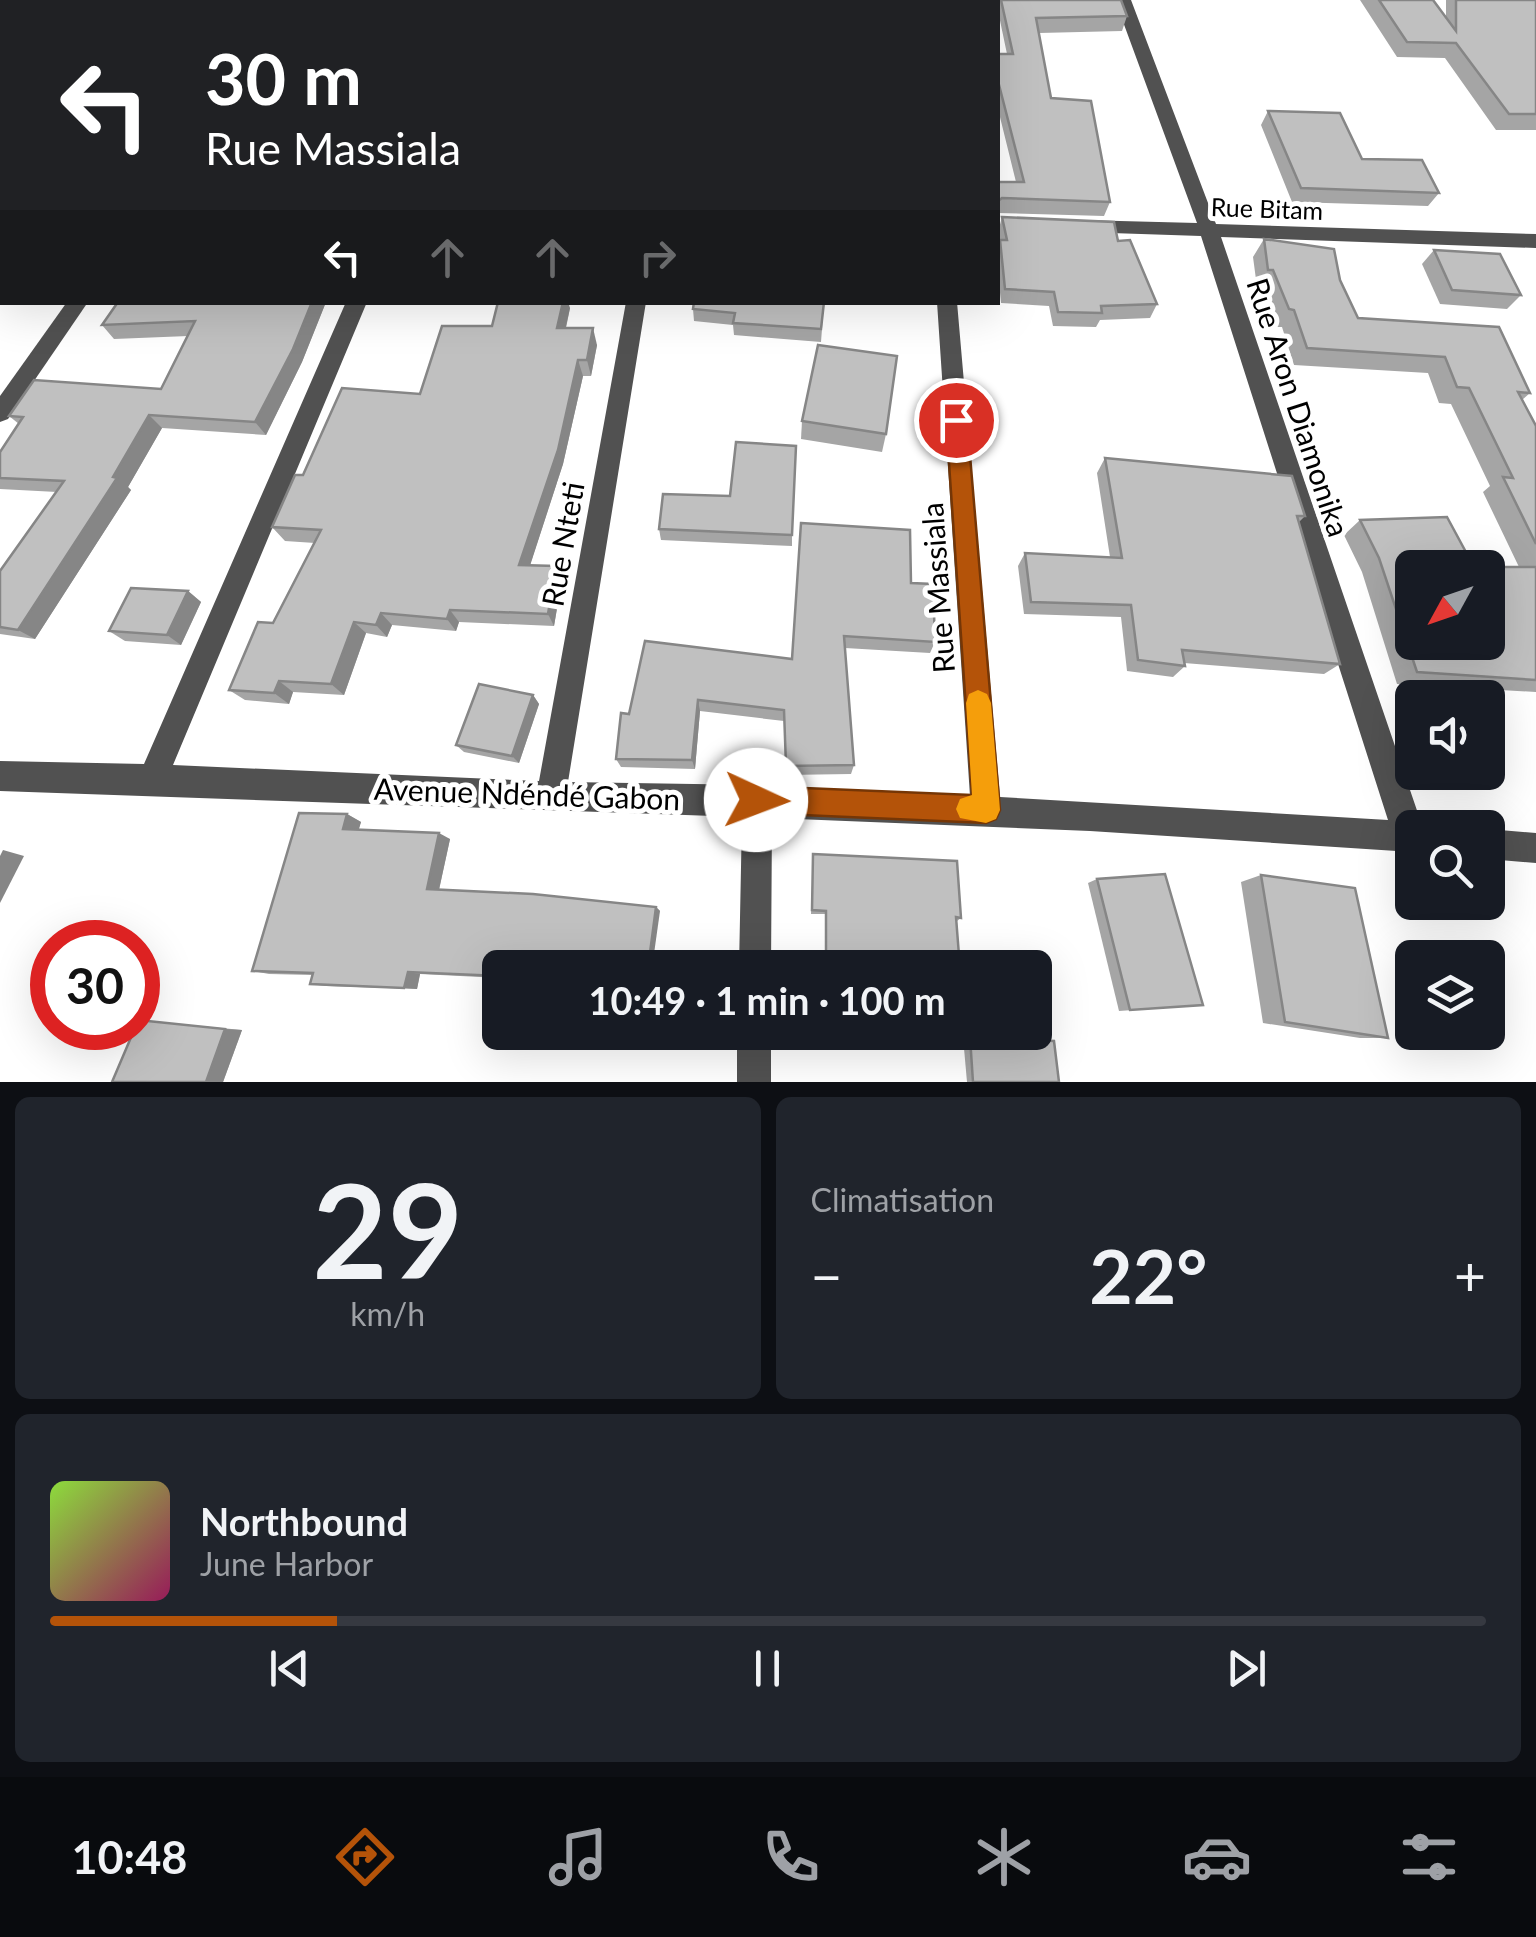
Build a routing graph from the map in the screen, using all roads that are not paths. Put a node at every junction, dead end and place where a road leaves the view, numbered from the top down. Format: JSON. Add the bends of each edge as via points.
{"nodes":[{"id":1,"x":1123,"y":0,"type":"edge"},
{"id":2,"x":1055,"y":225,"type":"edge"},
{"id":3,"x":1209,"y":231,"type":"junction"},
{"id":4,"x":1536,"y":241,"type":"edge"},
{"id":5,"x":76,"y":305,"type":"edge"},
{"id":6,"x":356,"y":305,"type":"edge"},
{"id":7,"x":635,"y":305,"type":"edge"},
{"id":8,"x":948,"y":305,"type":"edge"},
{"id":9,"x":0,"y":413,"type":"edge"},
{"id":10,"x":0,"y":776,"type":"edge"},
{"id":11,"x":153,"y":777,"type":"junction"},
{"id":12,"x":551,"y":796,"type":"junction"},
{"id":13,"x":756,"y":800,"type":"junction"},
{"id":14,"x":986,"y":810,"type":"junction"},
{"id":15,"x":1401,"y":810,"type":"edge"},
{"id":16,"x":1395,"y":835,"type":"edge"},
{"id":17,"x":1505,"y":845,"type":"edge"},
{"id":18,"x":1536,"y":848,"type":"edge"},
{"id":19,"x":755,"y":950,"type":"edge"},
{"id":20,"x":754,"y":1050,"type":"edge"},
{"id":21,"x":754,"y":1082,"type":"edge"}],
"edges":[{"from":1,"to":3,"type":"street","name":"Rue Aron Diamonika"},
{"from":2,"to":3,"type":"street","name":"Rue Bitam"},
{"from":3,"to":4,"type":"street","name":"Rue Bitam"},
{"from":3,"to":15,"type":"street","name":"Rue Aron Diamonika"},
{"from":5,"to":9,"type":"street"},
{"from":6,"to":11,"type":"street"},
{"from":7,"to":12,"type":"street","name":"Rue Nteti"},
{"from":8,"to":14,"type":"street","name":"Rue Massiala"},
{"from":10,"to":11,"type":"street","name":"Avenue Ndéndé Gabon"},
{"from":11,"to":12,"type":"street","name":"Avenue Ndéndé Gabon"},
{"from":12,"to":13,"type":"street","name":"Avenue Ndéndé Gabon"},
{"from":13,"to":14,"type":"street","name":"Avenue Ndéndé Gabon"},
{"from":13,"to":19,"type":"street"},
{"from":14,"to":16,"type":"street","name":"Avenue Ndéndé Gabon"},
{"from":17,"to":18,"type":"street"},
{"from":20,"to":21,"type":"street"}]}
